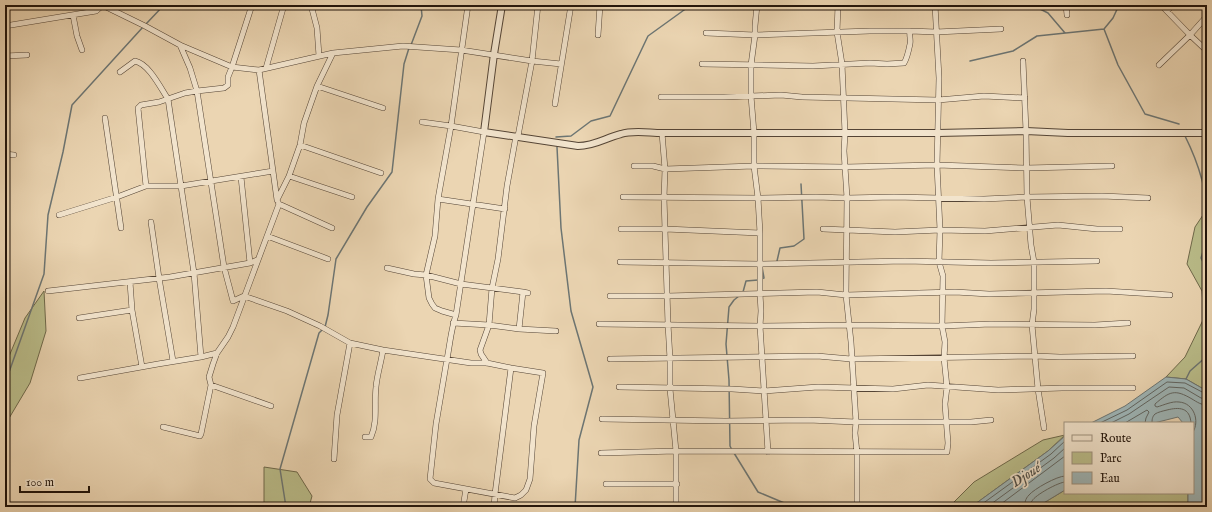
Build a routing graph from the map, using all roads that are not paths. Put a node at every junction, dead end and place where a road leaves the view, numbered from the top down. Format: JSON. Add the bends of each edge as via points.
{"nodes":[{"id":1,"x":103,"y":5,"type":"edge"},
{"id":2,"x":252,"y":5,"type":"edge"},
{"id":3,"x":284,"y":5,"type":"edge"},
{"id":4,"x":311,"y":5,"type":"edge"},
{"id":5,"x":468,"y":5,"type":"edge"},
{"id":6,"x":502,"y":5,"type":"edge"},
{"id":7,"x":538,"y":5,"type":"edge"},
{"id":8,"x":571,"y":5,"type":"edge"},
{"id":9,"x":600,"y":5,"type":"edge"},
{"id":10,"x":757,"y":5,"type":"edge"},
{"id":11,"x":838,"y":5,"type":"edge"},
{"id":12,"x":935,"y":5,"type":"edge"},
{"id":13,"x":1066,"y":5,"type":"edge"},
{"id":14,"x":1161,"y":5,"type":"edge"},
{"id":15,"x":1173,"y":5,"type":"edge"},
{"id":16,"x":1167,"y":11,"type":"junction"},
{"id":17,"x":74,"y":15,"type":"junction"},
{"id":18,"x":1067,"y":16,"type":"dead end"},
{"id":19,"x":1207,"y":16,"type":"edge"},
{"id":20,"x":5,"y":26,"type":"edge"},
{"id":21,"x":1001,"y":29,"type":"dead end"},
{"id":22,"x":910,"y":31,"type":"junction"},
{"id":23,"x":837,"y":32,"type":"junction"},
{"id":24,"x":936,"y":32,"type":"junction"},
{"id":25,"x":706,"y":33,"type":"dead end"},
{"id":26,"x":598,"y":35,"type":"dead end"},
{"id":27,"x":755,"y":35,"type":"junction"},
{"id":28,"x":1190,"y":35,"type":"junction"},
{"id":29,"x":180,"y":45,"type":"junction"},
{"id":30,"x":82,"y":50,"type":"dead end"},
{"id":31,"x":461,"y":50,"type":"junction"},
{"id":32,"x":1207,"y":51,"type":"edge"},
{"id":33,"x":333,"y":53,"type":"junction"},
{"id":34,"x":494,"y":54,"type":"junction"},
{"id":35,"x":27,"y":55,"type":"dead end"},
{"id":36,"x":5,"y":56,"type":"edge"},
{"id":37,"x":319,"y":56,"type":"junction"},
{"id":38,"x":532,"y":61,"type":"junction"},
{"id":39,"x":1023,"y":61,"type":"dead end"},
{"id":40,"x":562,"y":64,"type":"junction"},
{"id":41,"x":702,"y":64,"type":"dead end"},
{"id":42,"x":842,"y":64,"type":"junction"},
{"id":43,"x":751,"y":65,"type":"junction"},
{"id":44,"x":1158,"y":65,"type":"dead end"},
{"id":45,"x":232,"y":67,"type":"junction"},
{"id":46,"x":266,"y":68,"type":"junction"},
{"id":47,"x":259,"y":70,"type":"junction"},
{"id":48,"x":120,"y":72,"type":"dead end"},
{"id":49,"x":316,"y":86,"type":"junction"},
{"id":50,"x":197,"y":91,"type":"junction"},
{"id":51,"x":751,"y":96,"type":"junction"},
{"id":52,"x":661,"y":97,"type":"dead end"},
{"id":53,"x":843,"y":98,"type":"junction"},
{"id":54,"x":1025,"y":98,"type":"junction"},
{"id":55,"x":168,"y":99,"type":"junction"},
{"id":56,"x":938,"y":100,"type":"junction"},
{"id":57,"x":555,"y":104,"type":"dead end"},
{"id":58,"x":383,"y":108,"type":"dead end"},
{"id":59,"x":105,"y":118,"type":"dead end"},
{"id":60,"x":422,"y":122,"type":"dead end"},
{"id":61,"x":451,"y":126,"type":"junction"},
{"id":62,"x":1026,"y":131,"type":"junction"},
{"id":63,"x":484,"y":132,"type":"junction"},
{"id":64,"x":845,"y":132,"type":"junction"},
{"id":65,"x":662,"y":133,"type":"junction"},
{"id":66,"x":754,"y":133,"type":"junction"},
{"id":67,"x":938,"y":133,"type":"junction"},
{"id":68,"x":1207,"y":133,"type":"edge"},
{"id":69,"x":517,"y":136,"type":"junction"},
{"id":70,"x":300,"y":145,"type":"junction"},
{"id":71,"x":5,"y":154,"type":"edge"},
{"id":72,"x":14,"y":156,"type":"dead end"},
{"id":73,"x":937,"y":165,"type":"junction"},
{"id":74,"x":634,"y":166,"type":"dead end"},
{"id":75,"x":754,"y":166,"type":"junction"},
{"id":76,"x":1112,"y":166,"type":"dead end"},
{"id":77,"x":845,"y":167,"type":"junction"},
{"id":78,"x":1026,"y":168,"type":"junction"},
{"id":79,"x":665,"y":169,"type":"junction"},
{"id":80,"x":273,"y":171,"type":"junction"},
{"id":81,"x":381,"y":173,"type":"dead end"},
{"id":82,"x":289,"y":176,"type":"junction"},
{"id":83,"x":241,"y":177,"type":"junction"},
{"id":84,"x":211,"y":182,"type":"junction"},
{"id":85,"x":146,"y":186,"type":"junction"},
{"id":86,"x":181,"y":186,"type":"junction"},
{"id":87,"x":1027,"y":196,"type":"junction"},
{"id":88,"x":117,"y":197,"type":"junction"},
{"id":89,"x":352,"y":197,"type":"dead end"},
{"id":90,"x":623,"y":197,"type":"dead end"},
{"id":91,"x":438,"y":198,"type":"junction"},
{"id":92,"x":664,"y":198,"type":"junction"},
{"id":93,"x":758,"y":198,"type":"junction"},
{"id":94,"x":847,"y":198,"type":"junction"},
{"id":95,"x":1148,"y":198,"type":"dead end"},
{"id":96,"x":938,"y":199,"type":"junction"},
{"id":97,"x":278,"y":202,"type":"junction"},
{"id":98,"x":473,"y":205,"type":"junction"},
{"id":99,"x":505,"y":209,"type":"junction"},
{"id":100,"x":59,"y":214,"type":"dead end"},
{"id":101,"x":151,"y":222,"type":"dead end"},
{"id":102,"x":1030,"y":227,"type":"junction"},
{"id":103,"x":121,"y":228,"type":"dead end"},
{"id":104,"x":332,"y":228,"type":"dead end"},
{"id":105,"x":621,"y":229,"type":"dead end"},
{"id":106,"x":665,"y":229,"type":"junction"},
{"id":107,"x":823,"y":229,"type":"dead end"},
{"id":108,"x":1120,"y":229,"type":"dead end"},
{"id":109,"x":940,"y":230,"type":"junction"},
{"id":110,"x":847,"y":231,"type":"junction"},
{"id":111,"x":760,"y":233,"type":"junction"},
{"id":112,"x":267,"y":236,"type":"junction"},
{"id":113,"x":328,"y":259,"type":"dead end"},
{"id":114,"x":257,"y":260,"type":"junction"},
{"id":115,"x":1097,"y":261,"type":"dead end"},
{"id":116,"x":620,"y":262,"type":"dead end"},
{"id":117,"x":846,"y":262,"type":"junction"},
{"id":118,"x":939,"y":262,"type":"junction"},
{"id":119,"x":1034,"y":262,"type":"junction"},
{"id":120,"x":250,"y":263,"type":"junction"},
{"id":121,"x":666,"y":263,"type":"junction"},
{"id":122,"x":759,"y":264,"type":"junction"},
{"id":123,"x":224,"y":267,"type":"junction"},
{"id":124,"x":387,"y":268,"type":"dead end"},
{"id":125,"x":194,"y":273,"type":"junction"},
{"id":126,"x":426,"y":275,"type":"junction"},
{"id":127,"x":158,"y":278,"type":"junction"},
{"id":128,"x":130,"y":282,"type":"junction"},
{"id":129,"x":461,"y":284,"type":"junction"},
{"id":130,"x":492,"y":288,"type":"junction"},
{"id":131,"x":48,"y":291,"type":"dead end"},
{"id":132,"x":942,"y":292,"type":"junction"},
{"id":133,"x":760,"y":294,"type":"junction"},
{"id":134,"x":1034,"y":294,"type":"junction"},
{"id":135,"x":846,"y":295,"type":"junction"},
{"id":136,"x":1170,"y":295,"type":"dead end"},
{"id":137,"x":244,"y":296,"type":"junction"},
{"id":138,"x":610,"y":296,"type":"dead end"},
{"id":139,"x":667,"y":296,"type":"junction"},
{"id":140,"x":132,"y":310,"type":"junction"},
{"id":141,"x":456,"y":315,"type":"junction"},
{"id":142,"x":79,"y":318,"type":"dead end"},
{"id":143,"x":453,"y":323,"type":"junction"},
{"id":144,"x":1128,"y":323,"type":"dead end"},
{"id":145,"x":599,"y":324,"type":"dead end"},
{"id":146,"x":668,"y":324,"type":"junction"},
{"id":147,"x":489,"y":325,"type":"junction"},
{"id":148,"x":850,"y":325,"type":"junction"},
{"id":149,"x":1032,"y":325,"type":"junction"},
{"id":150,"x":760,"y":326,"type":"junction"},
{"id":151,"x":942,"y":326,"type":"junction"},
{"id":152,"x":519,"y":329,"type":"junction"},
{"id":153,"x":556,"y":331,"type":"dead end"},
{"id":154,"x":350,"y":343,"type":"junction"},
{"id":155,"x":383,"y":350,"type":"junction"},
{"id":156,"x":217,"y":353,"type":"junction"},
{"id":157,"x":1035,"y":356,"type":"junction"},
{"id":158,"x":1133,"y":356,"type":"dead end"},
{"id":159,"x":201,"y":357,"type":"junction"},
{"id":160,"x":762,"y":358,"type":"junction"},
{"id":161,"x":944,"y":358,"type":"junction"},
{"id":162,"x":447,"y":359,"type":"junction"},
{"id":163,"x":610,"y":359,"type":"dead end"},
{"id":164,"x":670,"y":359,"type":"junction"},
{"id":165,"x":851,"y":359,"type":"junction"},
{"id":166,"x":173,"y":361,"type":"junction"},
{"id":167,"x":486,"y":363,"type":"junction"},
{"id":168,"x":142,"y":367,"type":"junction"},
{"id":169,"x":511,"y":368,"type":"junction"},
{"id":170,"x":80,"y":378,"type":"dead end"},
{"id":171,"x":211,"y":385,"type":"junction"},
{"id":172,"x":619,"y":387,"type":"dead end"},
{"id":173,"x":947,"y":387,"type":"junction"},
{"id":174,"x":853,"y":388,"type":"junction"},
{"id":175,"x":1133,"y":388,"type":"dead end"},
{"id":176,"x":670,"y":389,"type":"junction"},
{"id":177,"x":1038,"y":389,"type":"junction"},
{"id":178,"x":764,"y":391,"type":"junction"},
{"id":179,"x":271,"y":406,"type":"dead end"},
{"id":180,"x":602,"y":419,"type":"dead end"},
{"id":181,"x":672,"y":420,"type":"junction"},
{"id":182,"x":766,"y":420,"type":"junction"},
{"id":183,"x":991,"y":420,"type":"dead end"},
{"id":184,"x":856,"y":422,"type":"junction"},
{"id":185,"x":946,"y":422,"type":"junction"},
{"id":186,"x":163,"y":427,"type":"dead end"},
{"id":187,"x":1044,"y":428,"type":"dead end"},
{"id":188,"x":365,"y":436,"type":"dead end"},
{"id":189,"x":676,"y":451,"type":"junction"},
{"id":190,"x":768,"y":452,"type":"junction"},
{"id":191,"x":600,"y":453,"type":"dead end"},
{"id":192,"x":857,"y":453,"type":"junction"},
{"id":193,"x":334,"y":459,"type":"dead end"},
{"id":194,"x":606,"y":484,"type":"dead end"},
{"id":195,"x":677,"y":484,"type":"junction"},
{"id":196,"x":466,"y":489,"type":"junction"},
{"id":197,"x":495,"y":494,"type":"junction"},
{"id":198,"x":464,"y":507,"type":"edge"},
{"id":199,"x":494,"y":507,"type":"edge"},
{"id":200,"x":676,"y":507,"type":"edge"},
{"id":201,"x":857,"y":507,"type":"edge"}],
"edges":[{"from":1,"to":17,"type":"street","via":[[96,11]]},
{"from":1,"to":29,"type":"street"},
{"from":2,"to":45,"type":"street"},
{"from":3,"to":46,"type":"street"},
{"from":4,"to":37,"type":"street","via":[[317,28]]},
{"from":5,"to":31,"type":"street"},
{"from":6,"to":34,"type":"street"},
{"from":7,"to":38,"type":"street"},
{"from":8,"to":40,"type":"street"},
{"from":9,"to":26,"type":"street"},
{"from":10,"to":27,"type":"street"},
{"from":11,"to":23,"type":"street"},
{"from":12,"to":24,"type":"street"},
{"from":13,"to":18,"type":"street"},
{"from":14,"to":16,"type":"street"},
{"from":15,"to":16,"type":"street"},
{"from":16,"to":28,"type":"street"},
{"from":17,"to":20,"type":"street"},
{"from":17,"to":30,"type":"street"},
{"from":19,"to":28,"type":"street"},
{"from":21,"to":24,"type":"street"},
{"from":22,"to":23,"type":"street"},
{"from":22,"to":24,"type":"street"},
{"from":22,"to":42,"type":"street","via":[[910,44],[904,64]]},
{"from":23,"to":27,"type":"street"},
{"from":23,"to":42,"type":"street"},
{"from":24,"to":56,"type":"street"},
{"from":25,"to":27,"type":"street"},
{"from":27,"to":43,"type":"street"},
{"from":28,"to":32,"type":"street"},
{"from":28,"to":44,"type":"street"},
{"from":29,"to":45,"type":"street"},
{"from":29,"to":50,"type":"street"},
{"from":31,"to":33,"type":"street","via":[[403,46]]},
{"from":31,"to":34,"type":"street"},
{"from":31,"to":61,"type":"street"},
{"from":33,"to":37,"type":"street"},
{"from":33,"to":49,"type":"street"},
{"from":34,"to":38,"type":"street"},
{"from":34,"to":63,"type":"street"},
{"from":35,"to":36,"type":"street"},
{"from":37,"to":46,"type":"street"},
{"from":38,"to":40,"type":"street"},
{"from":38,"to":69,"type":"street"},
{"from":39,"to":54,"type":"street"},
{"from":40,"to":57,"type":"street"},
{"from":41,"to":43,"type":"street"},
{"from":42,"to":43,"type":"street"},
{"from":42,"to":53,"type":"street"},
{"from":43,"to":51,"type":"street"},
{"from":45,"to":47,"type":"street"},
{"from":45,"to":50,"type":"street","via":[[228,86]]},
{"from":46,"to":47,"type":"street"},
{"from":47,"to":80,"type":"street"},
{"from":48,"to":55,"type":"street","via":[[135,61],[141,62]]},
{"from":49,"to":58,"type":"street"},
{"from":49,"to":70,"type":"street"},
{"from":50,"to":55,"type":"street"},
{"from":50,"to":84,"type":"street"},
{"from":51,"to":52,"type":"street"},
{"from":51,"to":53,"type":"street"},
{"from":51,"to":66,"type":"street"},
{"from":53,"to":56,"type":"street"},
{"from":53,"to":64,"type":"street"},
{"from":54,"to":56,"type":"street","via":[[984,96]]},
{"from":54,"to":62,"type":"street"},
{"from":55,"to":85,"type":"street","via":[[141,105],[138,108]]},
{"from":55,"to":86,"type":"street"},
{"from":56,"to":67,"type":"street"},
{"from":59,"to":88,"type":"street"},
{"from":60,"to":61,"type":"street"},
{"from":61,"to":63,"type":"street"},
{"from":61,"to":91,"type":"street"},
{"from":62,"to":67,"type":"street"},
{"from":62,"to":68,"type":"street"},
{"from":62,"to":78,"type":"street"},
{"from":63,"to":69,"type":"street"},
{"from":63,"to":98,"type":"street"},
{"from":64,"to":66,"type":"street"},
{"from":64,"to":67,"type":"street"},
{"from":64,"to":77,"type":"street"},
{"from":65,"to":66,"type":"street"},
{"from":65,"to":69,"type":"street","via":[[627,132],[585,146]]},
{"from":65,"to":79,"type":"street"},
{"from":66,"to":75,"type":"street"},
{"from":67,"to":73,"type":"street"},
{"from":69,"to":99,"type":"street"},
{"from":70,"to":81,"type":"street"},
{"from":70,"to":82,"type":"street"},
{"from":71,"to":72,"type":"street"},
{"from":73,"to":77,"type":"street"},
{"from":73,"to":78,"type":"street"},
{"from":73,"to":96,"type":"street"},
{"from":74,"to":79,"type":"street"},
{"from":75,"to":77,"type":"street"},
{"from":75,"to":79,"type":"street"},
{"from":75,"to":93,"type":"street"},
{"from":76,"to":78,"type":"street"},
{"from":77,"to":94,"type":"street"},
{"from":78,"to":87,"type":"street"},
{"from":79,"to":92,"type":"street"},
{"from":80,"to":83,"type":"street"},
{"from":80,"to":97,"type":"street"},
{"from":82,"to":89,"type":"street"},
{"from":82,"to":97,"type":"street"},
{"from":83,"to":84,"type":"street"},
{"from":83,"to":120,"type":"street"},
{"from":84,"to":86,"type":"street"},
{"from":84,"to":123,"type":"street"},
{"from":85,"to":86,"type":"street"},
{"from":85,"to":88,"type":"street"},
{"from":86,"to":125,"type":"street"},
{"from":87,"to":95,"type":"street"},
{"from":87,"to":96,"type":"street"},
{"from":87,"to":102,"type":"street"},
{"from":88,"to":100,"type":"street"},
{"from":88,"to":103,"type":"street"},
{"from":90,"to":92,"type":"street"},
{"from":91,"to":98,"type":"street"},
{"from":91,"to":126,"type":"street","via":[[435,236]]},
{"from":92,"to":93,"type":"street"},
{"from":92,"to":106,"type":"street"},
{"from":93,"to":94,"type":"street"},
{"from":93,"to":111,"type":"street"},
{"from":94,"to":96,"type":"street"},
{"from":94,"to":110,"type":"street"},
{"from":96,"to":109,"type":"street"},
{"from":97,"to":104,"type":"street"},
{"from":97,"to":112,"type":"street"},
{"from":98,"to":99,"type":"street"},
{"from":98,"to":129,"type":"street"},
{"from":99,"to":130,"type":"street"},
{"from":101,"to":127,"type":"street"},
{"from":102,"to":108,"type":"street","via":[[1058,225]]},
{"from":102,"to":109,"type":"street","via":[[985,231]]},
{"from":102,"to":119,"type":"street","via":[[1030,245]]},
{"from":105,"to":106,"type":"street"},
{"from":106,"to":111,"type":"street"},
{"from":106,"to":121,"type":"street"},
{"from":107,"to":110,"type":"street"},
{"from":109,"to":110,"type":"street"},
{"from":109,"to":118,"type":"street"},
{"from":110,"to":117,"type":"street"},
{"from":111,"to":122,"type":"street"},
{"from":112,"to":113,"type":"street"},
{"from":112,"to":114,"type":"street"},
{"from":114,"to":120,"type":"street"},
{"from":114,"to":137,"type":"street"},
{"from":115,"to":119,"type":"street"},
{"from":116,"to":121,"type":"street"},
{"from":117,"to":118,"type":"street"},
{"from":117,"to":122,"type":"street"},
{"from":117,"to":135,"type":"street"},
{"from":118,"to":119,"type":"street"},
{"from":118,"to":132,"type":"street","via":[[943,276]]},
{"from":119,"to":134,"type":"street"},
{"from":120,"to":123,"type":"street"},
{"from":121,"to":122,"type":"street"},
{"from":121,"to":139,"type":"street"},
{"from":122,"to":133,"type":"street"},
{"from":123,"to":125,"type":"street"},
{"from":123,"to":137,"type":"street","via":[[233,301]]},
{"from":124,"to":126,"type":"street"},
{"from":125,"to":127,"type":"street"},
{"from":125,"to":159,"type":"street"},
{"from":126,"to":129,"type":"street"},
{"from":126,"to":141,"type":"street","via":[[432,304],[442,311]]},
{"from":127,"to":128,"type":"street"},
{"from":127,"to":166,"type":"street"},
{"from":128,"to":131,"type":"street"},
{"from":128,"to":140,"type":"street"},
{"from":129,"to":130,"type":"street"},
{"from":129,"to":141,"type":"street"},
{"from":130,"to":147,"type":"street"},
{"from":130,"to":152,"type":"street","via":[[525,293]]},
{"from":132,"to":134,"type":"street"},
{"from":132,"to":135,"type":"street"},
{"from":132,"to":151,"type":"street"},
{"from":133,"to":135,"type":"street","via":[[817,292]]},
{"from":133,"to":139,"type":"street"},
{"from":133,"to":150,"type":"street"},
{"from":134,"to":136,"type":"street","via":[[1106,291]]},
{"from":134,"to":149,"type":"street"},
{"from":135,"to":148,"type":"street"},
{"from":137,"to":154,"type":"street","via":[[287,311]]},
{"from":137,"to":156,"type":"street","via":[[228,337]]},
{"from":138,"to":139,"type":"street"},
{"from":139,"to":146,"type":"street"},
{"from":140,"to":142,"type":"street"},
{"from":140,"to":168,"type":"street"},
{"from":141,"to":143,"type":"street"},
{"from":143,"to":147,"type":"street"},
{"from":143,"to":162,"type":"street"},
{"from":144,"to":149,"type":"street"},
{"from":145,"to":146,"type":"street"},
{"from":146,"to":150,"type":"street"},
{"from":146,"to":164,"type":"street"},
{"from":147,"to":152,"type":"street"},
{"from":147,"to":167,"type":"street","via":[[480,350]]},
{"from":148,"to":150,"type":"street"},
{"from":148,"to":151,"type":"street"},
{"from":148,"to":165,"type":"street"},
{"from":149,"to":151,"type":"street"},
{"from":149,"to":157,"type":"street"},
{"from":150,"to":160,"type":"street"},
{"from":151,"to":161,"type":"street"},
{"from":152,"to":153,"type":"street"},
{"from":154,"to":155,"type":"street"},
{"from":154,"to":193,"type":"street","via":[[337,415]]},
{"from":155,"to":162,"type":"street"},
{"from":155,"to":188,"type":"street","via":[[376,387],[374,431],[371,437]]},
{"from":156,"to":159,"type":"street"},
{"from":156,"to":171,"type":"street","via":[[210,377]]},
{"from":157,"to":158,"type":"street"},
{"from":157,"to":161,"type":"street"},
{"from":157,"to":177,"type":"street"},
{"from":159,"to":166,"type":"street"},
{"from":160,"to":164,"type":"street"},
{"from":160,"to":165,"type":"street","via":[[817,356]]},
{"from":160,"to":178,"type":"street"},
{"from":161,"to":165,"type":"street"},
{"from":161,"to":173,"type":"street"},
{"from":162,"to":167,"type":"street"},
{"from":162,"to":196,"type":"street","via":[[430,479],[434,483]]},
{"from":163,"to":164,"type":"street"},
{"from":164,"to":176,"type":"street"},
{"from":165,"to":174,"type":"street"},
{"from":166,"to":168,"type":"street"},
{"from":167,"to":169,"type":"street"},
{"from":168,"to":170,"type":"street"},
{"from":169,"to":197,"type":"street"},
{"from":169,"to":197,"type":"street","via":[[544,373],[534,426],[530,479],[526,490],[515,498]]},
{"from":171,"to":179,"type":"street"},
{"from":171,"to":186,"type":"street","via":[[200,436]]},
{"from":172,"to":176,"type":"street"},
{"from":173,"to":174,"type":"street"},
{"from":173,"to":177,"type":"street"},
{"from":173,"to":185,"type":"street"},
{"from":174,"to":178,"type":"street","via":[[818,387]]},
{"from":174,"to":184,"type":"street"},
{"from":175,"to":177,"type":"street"},
{"from":176,"to":178,"type":"street","via":[[732,388]]},
{"from":176,"to":181,"type":"street"},
{"from":177,"to":187,"type":"street"},
{"from":178,"to":182,"type":"street"},
{"from":180,"to":181,"type":"street"},
{"from":181,"to":182,"type":"street"},
{"from":181,"to":189,"type":"street"},
{"from":182,"to":184,"type":"street"},
{"from":182,"to":190,"type":"street"},
{"from":183,"to":185,"type":"street"},
{"from":184,"to":185,"type":"street"},
{"from":184,"to":192,"type":"street"},
{"from":185,"to":192,"type":"street","via":[[946,452]]},
{"from":189,"to":190,"type":"street"},
{"from":189,"to":191,"type":"street"},
{"from":189,"to":195,"type":"street"},
{"from":190,"to":192,"type":"street"},
{"from":192,"to":201,"type":"street"},
{"from":194,"to":195,"type":"street"},
{"from":195,"to":200,"type":"street"},
{"from":196,"to":197,"type":"street"},
{"from":196,"to":198,"type":"street"},
{"from":197,"to":199,"type":"street"}]}
